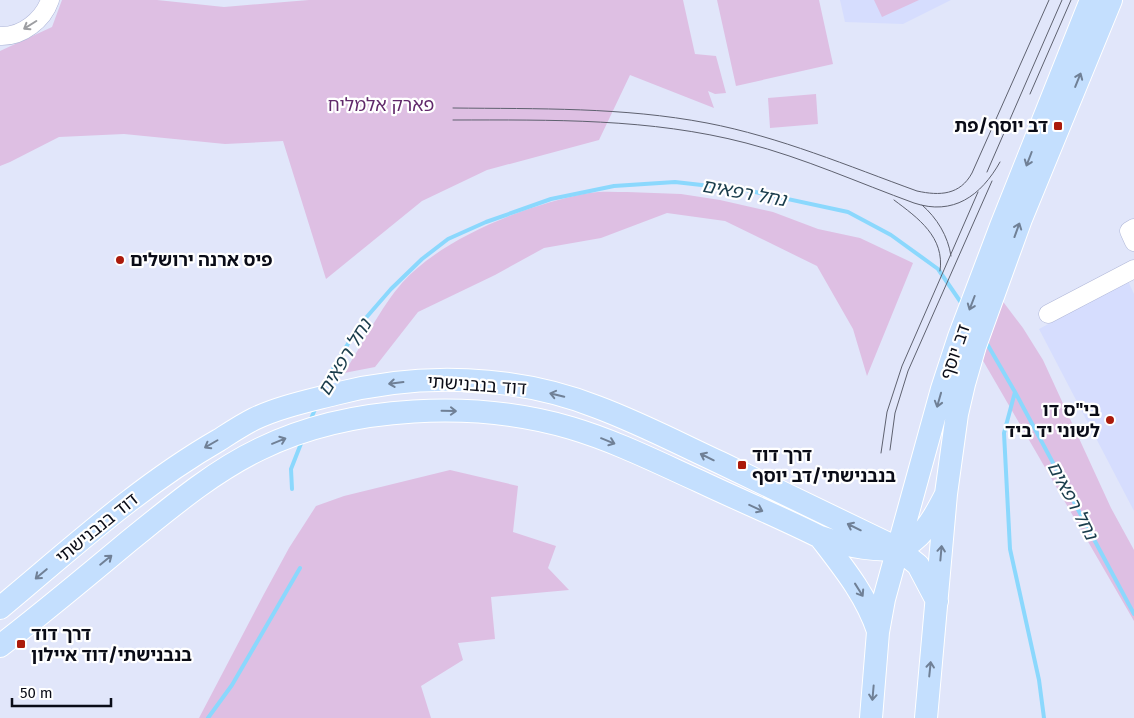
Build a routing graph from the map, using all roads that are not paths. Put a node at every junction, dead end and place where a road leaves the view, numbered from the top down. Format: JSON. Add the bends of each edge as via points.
{"nodes":[{"id":1,"x":50,"y":0,"type":"edge"},
{"id":2,"x":1091,"y":0,"type":"edge"},
{"id":3,"x":1111,"y":0,"type":"edge"},
{"id":4,"x":0,"y":36,"type":"edge"},
{"id":5,"x":1134,"y":228,"type":"edge"},
{"id":6,"x":1134,"y":242,"type":"edge"},
{"id":7,"x":1134,"y":269,"type":"edge"},
{"id":8,"x":993,"y":272,"type":"junction"},
{"id":9,"x":1048,"y":314,"type":"dead end"},
{"id":10,"x":967,"y":342,"type":"junction"},
{"id":11,"x":946,"y":494,"type":"junction"},
{"id":12,"x":820,"y":537,"type":"junction"},
{"id":13,"x":898,"y":548,"type":"junction"},
{"id":14,"x":937,"y":601,"type":"junction"},
{"id":15,"x":0,"y":608,"type":"edge"},
{"id":16,"x":878,"y":632,"type":"junction"},
{"id":17,"x":0,"y":646,"type":"edge"},
{"id":18,"x":871,"y":718,"type":"edge"},
{"id":19,"x":926,"y":718,"type":"edge"}],
"edges":[{"from":1,"to":4,"type":"street","one_way":true,"via":[[42,17],[33,24],[14,34]]},
{"from":2,"to":8,"type":"main road","name":"דב יוסף","one_way":true},
{"from":8,"to":3,"type":"main road","name":"דב יוסף","one_way":true,"via":[[1030,196]]},
{"from":5,"to":6,"type":"street","via":[[1129,231]]},
{"from":7,"to":9,"type":"street"},
{"from":8,"to":10,"type":"main road","name":"דב יוסף"},
{"from":10,"to":11,"type":"main road","name":"דב יוסף"},
{"from":10,"to":13,"type":"main road","name":"דב יוסף","one_way":true,"via":[[942,388]]},
{"from":11,"to":13,"type":"main road","via":[[922,532],[912,542]]},
{"from":14,"to":11,"type":"main road","name":"דב יוסף","one_way":true},
{"from":12,"to":13,"type":"main road","name":"דוד בנבנישתי","via":[[864,547]]},
{"from":12,"to":16,"type":"main road","one_way":true,"via":[[860,591]]},
{"from":17,"to":12,"type":"main road","name":"דוד בנבנישתי","one_way":true,"via":[[163,513],[235,463],[281,440],[331,424],[375,415],[427,411],[490,413],[570,428],[626,448]]},
{"from":13,"to":14,"type":"main road","name":"דוד בנבנישתי","via":[[918,565]]},
{"from":13,"to":15,"type":"main road","name":"דוד בנבנישתי","one_way":true,"via":[[640,424],[595,406],[522,386],[461,380],[404,382],[343,392],[254,419],[167,472]]},
{"from":13,"to":16,"type":"main road","name":"דב יוסף"},
{"from":19,"to":14,"type":"main road","name":"דב יוסף","one_way":true},
{"from":16,"to":18,"type":"main road","name":"דב יוסף","one_way":true}]}
